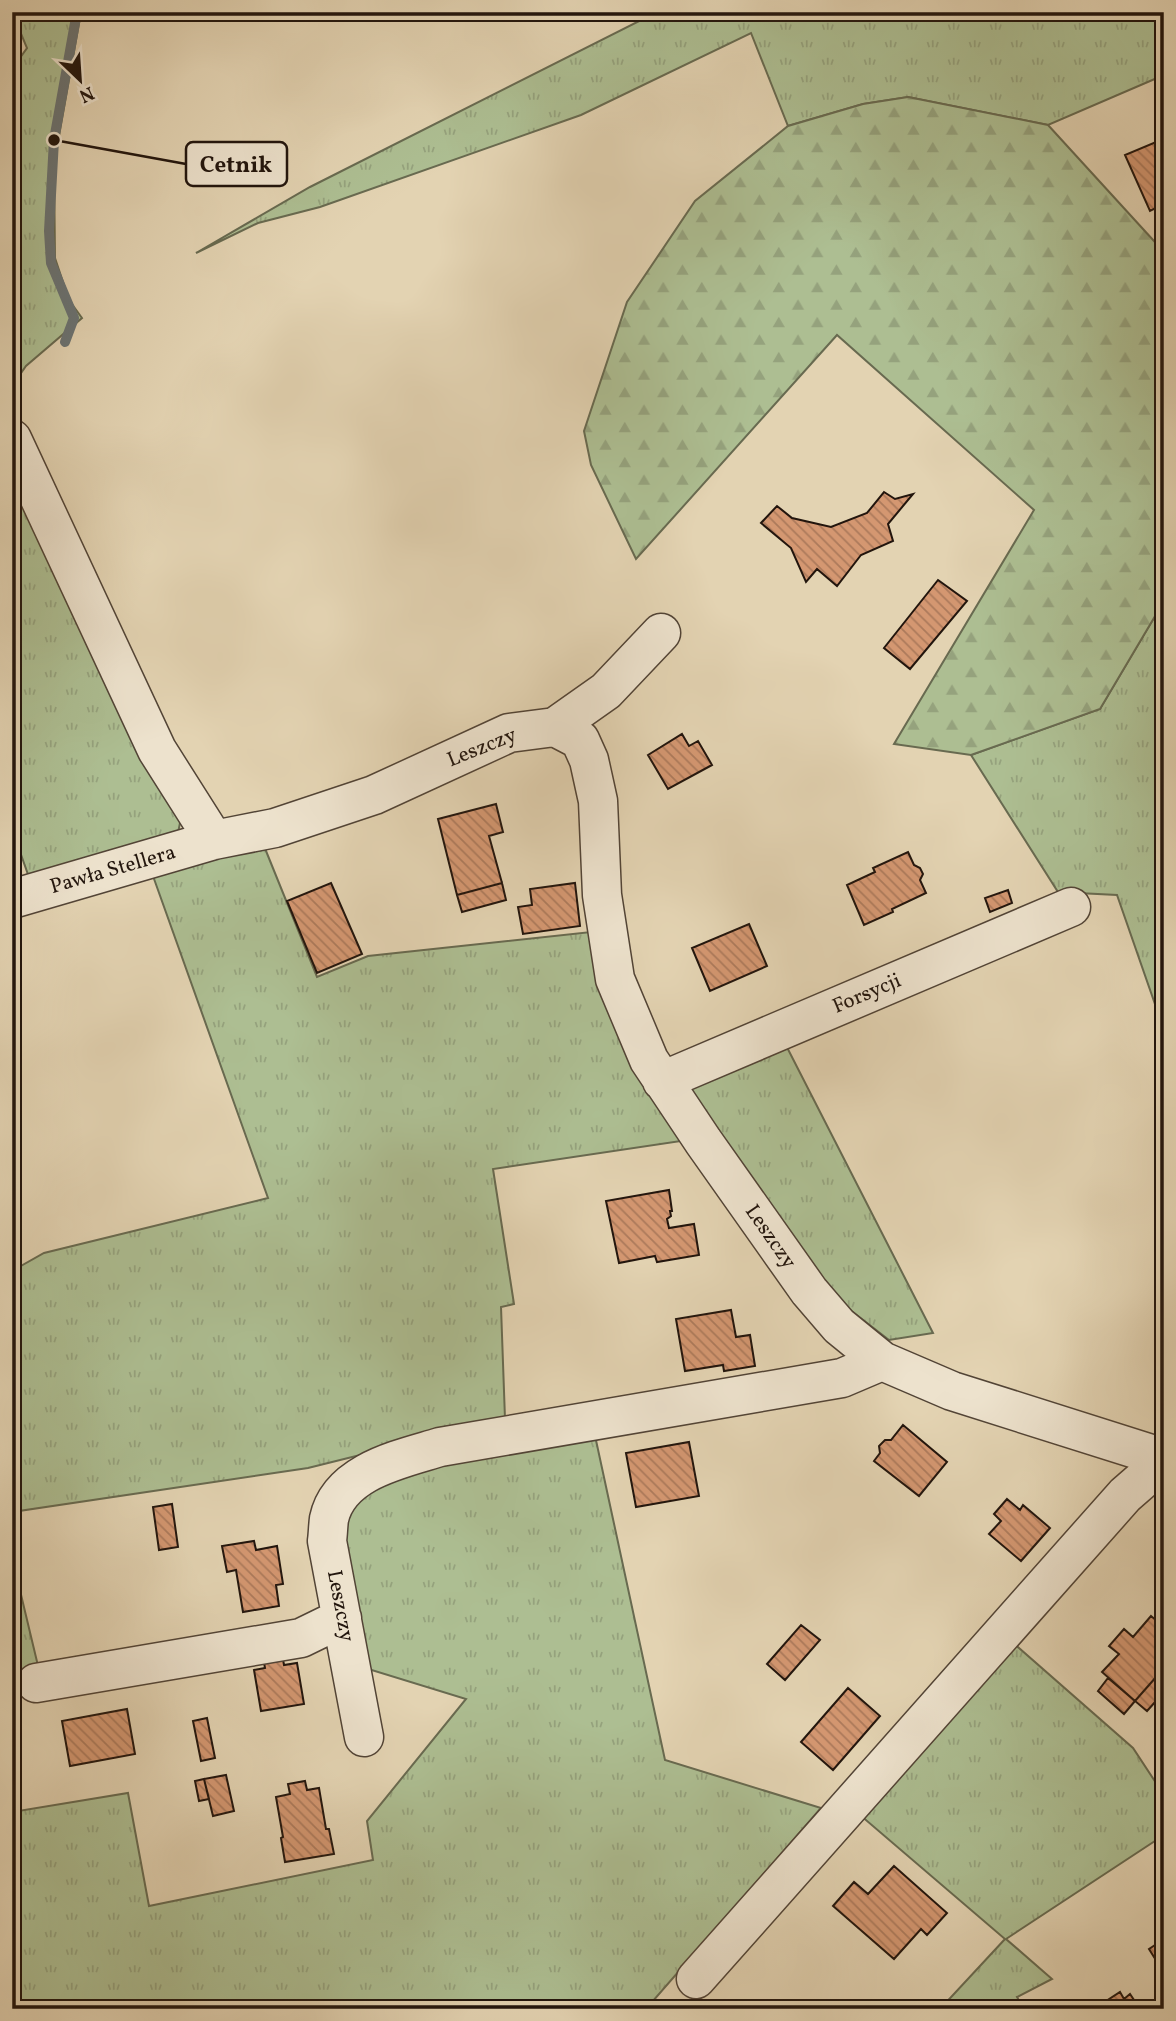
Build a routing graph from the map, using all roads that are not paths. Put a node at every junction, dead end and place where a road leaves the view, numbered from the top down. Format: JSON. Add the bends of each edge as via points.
{"nodes":[{"id":1,"x":12,"y":439,"type":"edge"},
{"id":2,"x":661,"y":633,"type":"dead end"},
{"id":3,"x":555,"y":727,"type":"junction"},
{"id":4,"x":214,"y":840,"type":"junction"},
{"id":5,"x":12,"y":899,"type":"edge"},
{"id":6,"x":1071,"y":907,"type":"dead end"},
{"id":7,"x":663,"y":1081,"type":"junction"},
{"id":8,"x":881,"y":1361,"type":"junction"},
{"id":9,"x":1164,"y":1460,"type":"edge"},
{"id":10,"x":342,"y":1618,"type":"junction"},
{"id":11,"x":36,"y":1683,"type":"dead end"},
{"id":12,"x":364,"y":1737,"type":"dead end"},
{"id":13,"x":695,"y":1979,"type":"dead end"}],
"edges":[{"from":1,"to":4,"type":"street","via":[[157,750]]},
{"from":2,"to":3,"type":"street","via":[[606,691]]},
{"from":3,"to":4,"type":"street","name":"Leszczy","via":[[509,733],[374,795],[275,828]]},
{"from":3,"to":7,"type":"street","name":"Leszczy","via":[[580,740],[589,760],[598,801],[602,895],[615,979],[649,1060]]},
{"from":4,"to":5,"type":"street","name":"Pawła Stellera"},
{"from":6,"to":7,"type":"street","name":"Forsycji"},
{"from":7,"to":8,"type":"street","name":"Leszczy","via":[[809,1291],[839,1326]]},
{"from":8,"to":9,"type":"street","name":"Leszczy","via":[[952,1391]]},
{"from":8,"to":10,"type":"street","name":"Leszczy","via":[[842,1378],[440,1447],[357,1479],[343,1491],[329,1517],[327,1541]]},
{"from":9,"to":13,"type":"street","via":[[1125,1495]]},
{"from":10,"to":11,"type":"street","via":[[301,1638]]},
{"from":10,"to":12,"type":"street","name":"Leszczy"}]}
